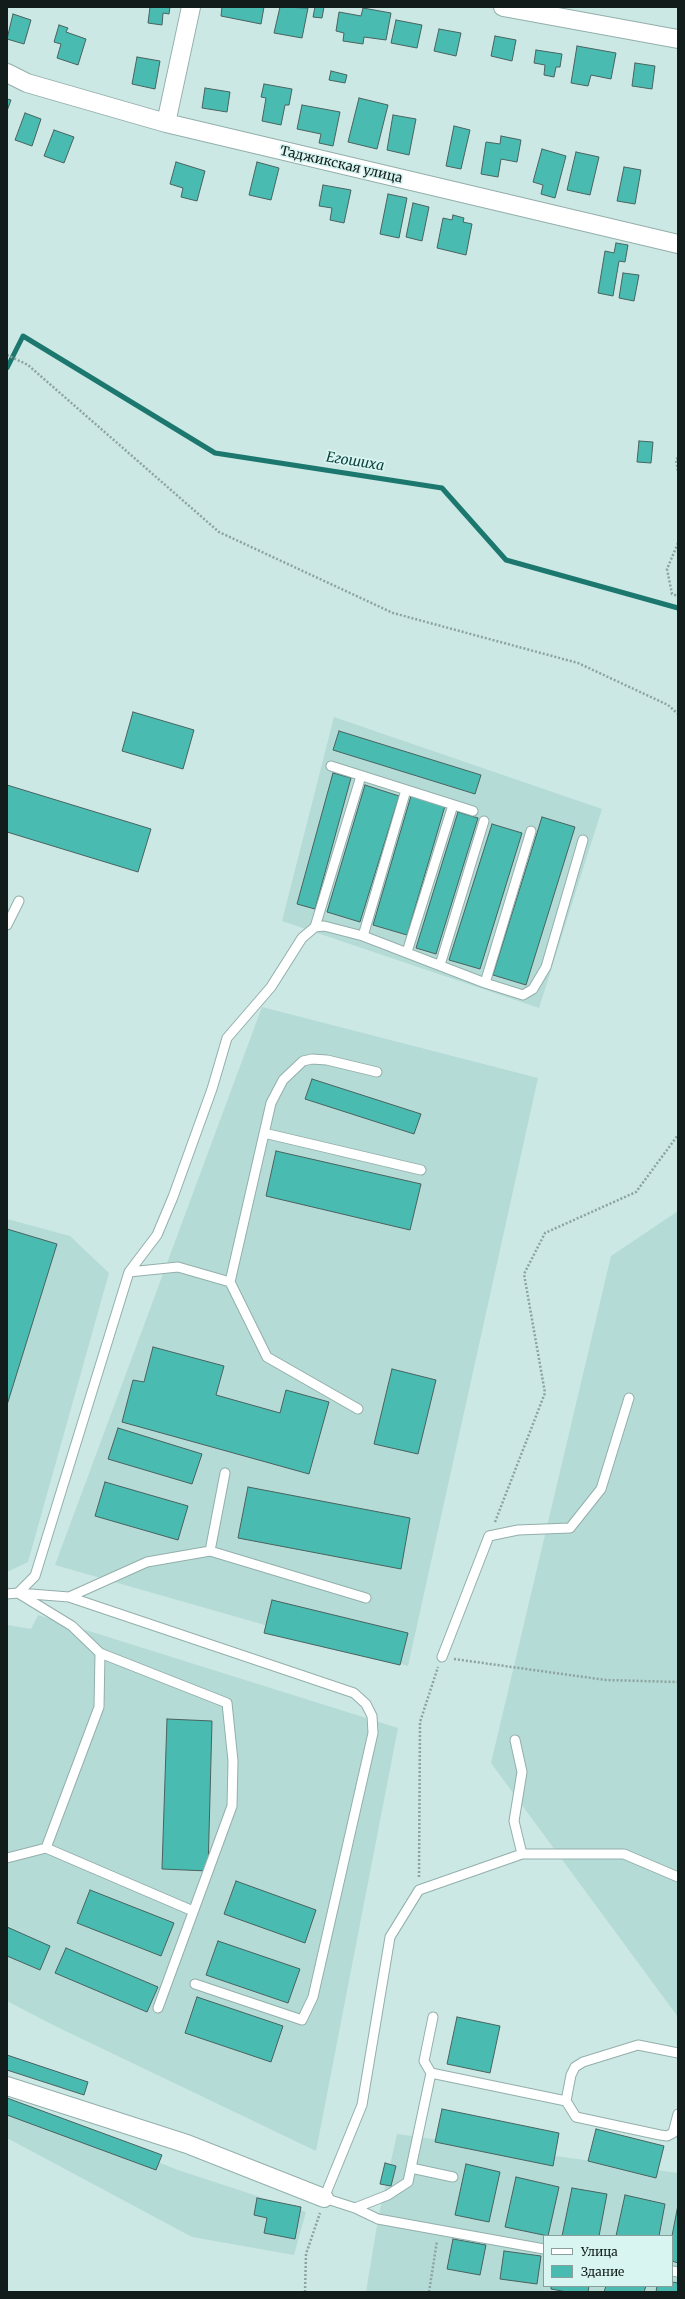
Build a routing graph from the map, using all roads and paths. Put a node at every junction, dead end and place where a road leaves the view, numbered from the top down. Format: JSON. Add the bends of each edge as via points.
{"nodes":[{"id":1,"x":191,"y":7,"type":"edge"},
{"id":2,"x":503,"y":7,"type":"edge"},
{"id":3,"x":678,"y":39,"type":"edge"},
{"id":4,"x":7,"y":74,"type":"edge"},
{"id":5,"x":166,"y":123,"type":"junction"},
{"id":6,"x":678,"y":244,"type":"edge"},
{"id":7,"x":7,"y":355,"type":"edge"},
{"id":8,"x":678,"y":458,"type":"edge"},
{"id":9,"x":678,"y":472,"type":"edge"},
{"id":10,"x":678,"y":543,"type":"edge"},
{"id":11,"x":678,"y":596,"type":"edge"},
{"id":12,"x":678,"y":714,"type":"edge"},
{"id":13,"x":331,"y":766,"type":"dead end"},
{"id":14,"x":361,"y":776,"type":"junction"},
{"id":15,"x":406,"y":790,"type":"junction"},
{"id":16,"x":453,"y":805,"type":"junction"},
{"id":17,"x":473,"y":811,"type":"dead end"},
{"id":18,"x":484,"y":821,"type":"dead end"},
{"id":19,"x":531,"y":831,"type":"dead end"},
{"id":20,"x":583,"y":840,"type":"dead end"},
{"id":21,"x":19,"y":901,"type":"dead end"},
{"id":22,"x":7,"y":926,"type":"edge"},
{"id":23,"x":315,"y":927,"type":"junction"},
{"id":24,"x":363,"y":936,"type":"junction"},
{"id":25,"x":407,"y":952,"type":"junction"},
{"id":26,"x":440,"y":965,"type":"junction"},
{"id":27,"x":485,"y":983,"type":"junction"},
{"id":28,"x":377,"y":1072,"type":"dead end"},
{"id":29,"x":264,"y":1133,"type":"junction"},
{"id":30,"x":678,"y":1135,"type":"edge"},
{"id":31,"x":421,"y":1170,"type":"dead end"},
{"id":32,"x":129,"y":1272,"type":"junction"},
{"id":33,"x":230,"y":1282,"type":"junction"},
{"id":34,"x":629,"y":1398,"type":"dead end"},
{"id":35,"x":358,"y":1409,"type":"dead end"},
{"id":36,"x":225,"y":1473,"type":"dead end"},
{"id":37,"x":489,"y":1536,"type":"junction"},
{"id":38,"x":210,"y":1551,"type":"junction"},
{"id":39,"x":18,"y":1593,"type":"junction"},
{"id":40,"x":7,"y":1594,"type":"edge"},
{"id":41,"x":69,"y":1596,"type":"junction"},
{"id":42,"x":366,"y":1598,"type":"dead end"},
{"id":43,"x":100,"y":1653,"type":"junction"},
{"id":44,"x":442,"y":1657,"type":"junction"},
{"id":45,"x":678,"y":1682,"type":"edge"},
{"id":46,"x":515,"y":1740,"type":"dead end"},
{"id":47,"x":46,"y":1848,"type":"junction"},
{"id":48,"x":522,"y":1854,"type":"junction"},
{"id":49,"x":7,"y":1858,"type":"edge"},
{"id":50,"x":678,"y":1877,"type":"edge"},
{"id":51,"x":419,"y":1890,"type":"junction"},
{"id":52,"x":193,"y":1911,"type":"junction"},
{"id":53,"x":195,"y":1984,"type":"dead end"},
{"id":54,"x":158,"y":2008,"type":"dead end"},
{"id":55,"x":433,"y":2018,"type":"dead end"},
{"id":56,"x":678,"y":2053,"type":"edge"},
{"id":57,"x":431,"y":2073,"type":"junction"},
{"id":58,"x":7,"y":2086,"type":"edge"},
{"id":59,"x":566,"y":2101,"type":"junction"},
{"id":60,"x":678,"y":2114,"type":"edge"},
{"id":61,"x":411,"y":2168,"type":"junction"},
{"id":62,"x":453,"y":2177,"type":"dead end"},
{"id":63,"x":324,"y":2198,"type":"junction"},
{"id":64,"x":355,"y":2208,"type":"junction"},
{"id":65,"x":439,"y":2230,"type":"junction"},
{"id":66,"x":543,"y":2248,"type":"edge"},
{"id":67,"x":305,"y":2292,"type":"edge"},
{"id":68,"x":429,"y":2292,"type":"edge"}],
"edges":[{"from":1,"to":5,"type":"street"},
{"from":2,"to":3,"type":"street"},
{"from":4,"to":5,"type":"street","name":"Таджикская улица","via":[[27,83]]},
{"from":5,"to":6,"type":"street","name":"Таджикская улица"},
{"from":7,"to":12,"type":"path","via":[[28,365],[219,532],[393,613],[578,663],[668,705]]},
{"from":8,"to":9,"type":"path"},
{"from":10,"to":11,"type":"path","via":[[667,569],[672,594]]},
{"from":13,"to":14,"type":"lane"},
{"from":14,"to":15,"type":"lane"},
{"from":14,"to":23,"type":"lane"},
{"from":15,"to":16,"type":"lane"},
{"from":15,"to":24,"type":"lane"},
{"from":16,"to":17,"type":"lane"},
{"from":16,"to":25,"type":"lane"},
{"from":18,"to":26,"type":"lane"},
{"from":19,"to":27,"type":"lane"},
{"from":20,"to":27,"type":"lane","via":[[546,967],[533,989],[523,995]]},
{"from":21,"to":22,"type":"lane"},
{"from":23,"to":24,"type":"lane","via":[[324,926]]},
{"from":23,"to":32,"type":"lane","via":[[302,938],[271,987],[227,1038],[212,1089],[165,1216],[157,1235]]},
{"from":24,"to":25,"type":"lane"},
{"from":25,"to":26,"type":"lane"},
{"from":26,"to":27,"type":"lane"},
{"from":28,"to":29,"type":"lane","via":[[327,1060],[303,1061],[275,1091]]},
{"from":29,"to":31,"type":"lane"},
{"from":29,"to":33,"type":"lane"},
{"from":30,"to":37,"type":"path","via":[[636,1192],[545,1233],[524,1274],[545,1393]]},
{"from":32,"to":33,"type":"lane","via":[[178,1267]]},
{"from":32,"to":39,"type":"lane","via":[[35,1576]]},
{"from":33,"to":35,"type":"lane","via":[[267,1357]]},
{"from":34,"to":37,"type":"lane","via":[[601,1489],[570,1528],[518,1530]]},
{"from":36,"to":38,"type":"lane"},
{"from":37,"to":44,"type":"lane"},
{"from":38,"to":41,"type":"lane","via":[[147,1562]]},
{"from":38,"to":42,"type":"lane"},
{"from":39,"to":40,"type":"lane"},
{"from":39,"to":41,"type":"lane"},
{"from":39,"to":43,"type":"lane","via":[[72,1626]]},
{"from":41,"to":53,"type":"lane","via":[[354,1693],[366,1704],[372,1716],[373,1733],[313,1997],[302,2020]]},
{"from":43,"to":47,"type":"lane","via":[[99,1708]]},
{"from":43,"to":52,"type":"lane","via":[[227,1703],[233,1761],[232,1806]]},
{"from":44,"to":45,"type":"path","via":[[606,1680]]},
{"from":44,"to":51,"type":"path","via":[[420,1722]]},
{"from":46,"to":48,"type":"lane","via":[[522,1772],[514,1822]]},
{"from":47,"to":49,"type":"lane"},
{"from":47,"to":52,"type":"lane"},
{"from":48,"to":50,"type":"lane","via":[[624,1854]]},
{"from":48,"to":51,"type":"lane"},
{"from":51,"to":63,"type":"lane","via":[[390,1936],[362,2105]]},
{"from":52,"to":54,"type":"lane"},
{"from":55,"to":57,"type":"lane","via":[[424,2061]]},
{"from":56,"to":59,"type":"lane","via":[[638,2045],[583,2062],[575,2067],[571,2075]]},
{"from":57,"to":59,"type":"lane"},
{"from":57,"to":61,"type":"lane"},
{"from":58,"to":63,"type":"street","via":[[187,2144]]},
{"from":59,"to":60,"type":"lane","via":[[576,2117],[667,2136],[673,2133]]},
{"from":61,"to":62,"type":"lane"},
{"from":61,"to":64,"type":"lane","via":[[408,2182],[388,2195]]},
{"from":63,"to":64,"type":"lane"},
{"from":63,"to":67,"type":"path","via":[[306,2254]]},
{"from":64,"to":65,"type":"lane","via":[[378,2219]]},
{"from":65,"to":66,"type":"lane"},
{"from":65,"to":68,"type":"path"}]}
